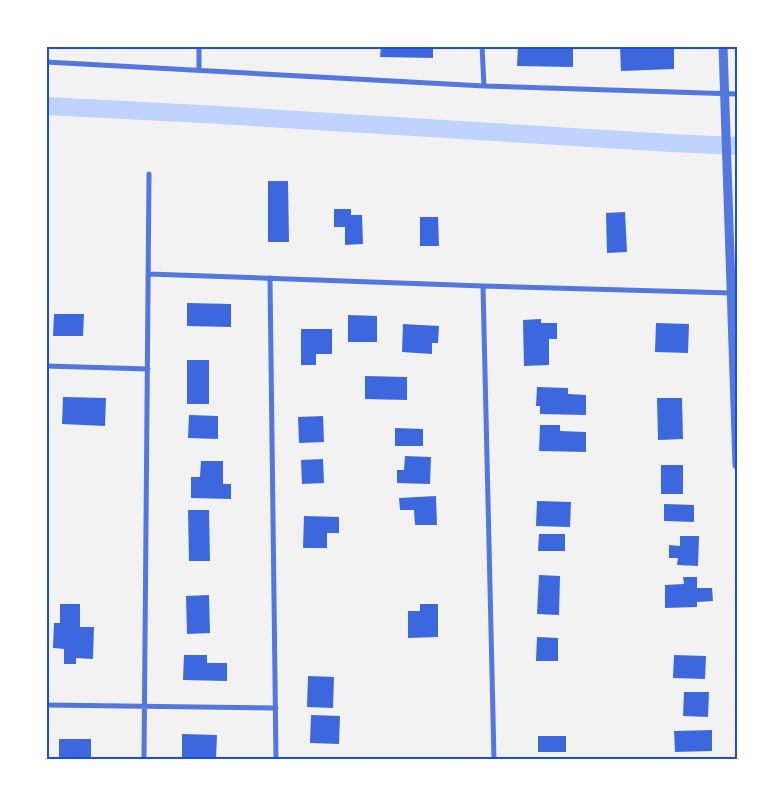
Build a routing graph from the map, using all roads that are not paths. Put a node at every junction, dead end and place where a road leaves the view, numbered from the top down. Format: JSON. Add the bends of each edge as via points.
{"nodes":[{"id":1,"x":199,"y":46,"type":"edge"},
{"id":2,"x":482,"y":46,"type":"edge"},
{"id":3,"x":723,"y":46,"type":"edge"},
{"id":4,"x":46,"y":62,"type":"edge"},
{"id":5,"x":198,"y":70,"type":"junction"},
{"id":6,"x":484,"y":86,"type":"junction"},
{"id":7,"x":724,"y":94,"type":"junction"},
{"id":8,"x":737,"y":94,"type":"edge"},
{"id":9,"x":149,"y":174,"type":"dead end"},
{"id":10,"x":149,"y":274,"type":"junction"},
{"id":11,"x":270,"y":278,"type":"junction"},
{"id":12,"x":483,"y":286,"type":"junction"},
{"id":13,"x":732,"y":293,"type":"junction"},
{"id":14,"x":46,"y":366,"type":"edge"},
{"id":15,"x":148,"y":369,"type":"junction"},
{"id":16,"x":737,"y":465,"type":"edge"},
{"id":17,"x":46,"y":705,"type":"edge"},
{"id":18,"x":144,"y":707,"type":"junction"},
{"id":19,"x":276,"y":708,"type":"junction"},
{"id":20,"x":144,"y":759,"type":"edge"},
{"id":21,"x":276,"y":759,"type":"edge"},
{"id":22,"x":494,"y":759,"type":"edge"}],
"edges":[{"from":1,"to":5,"type":"street"},
{"from":2,"to":6,"type":"street"},
{"from":3,"to":7,"type":"street"},
{"from":4,"to":5,"type":"street"},
{"from":5,"to":6,"type":"street"},
{"from":6,"to":7,"type":"street"},
{"from":7,"to":8,"type":"street"},
{"from":7,"to":13,"type":"street"},
{"from":9,"to":10,"type":"street"},
{"from":10,"to":11,"type":"street"},
{"from":10,"to":15,"type":"street"},
{"from":11,"to":12,"type":"street"},
{"from":11,"to":19,"type":"street"},
{"from":12,"to":13,"type":"street"},
{"from":12,"to":22,"type":"street"},
{"from":13,"to":16,"type":"street"},
{"from":14,"to":15,"type":"street"},
{"from":15,"to":18,"type":"street"},
{"from":17,"to":18,"type":"street"},
{"from":18,"to":19,"type":"street"},
{"from":18,"to":20,"type":"street"},
{"from":19,"to":21,"type":"street"}]}
